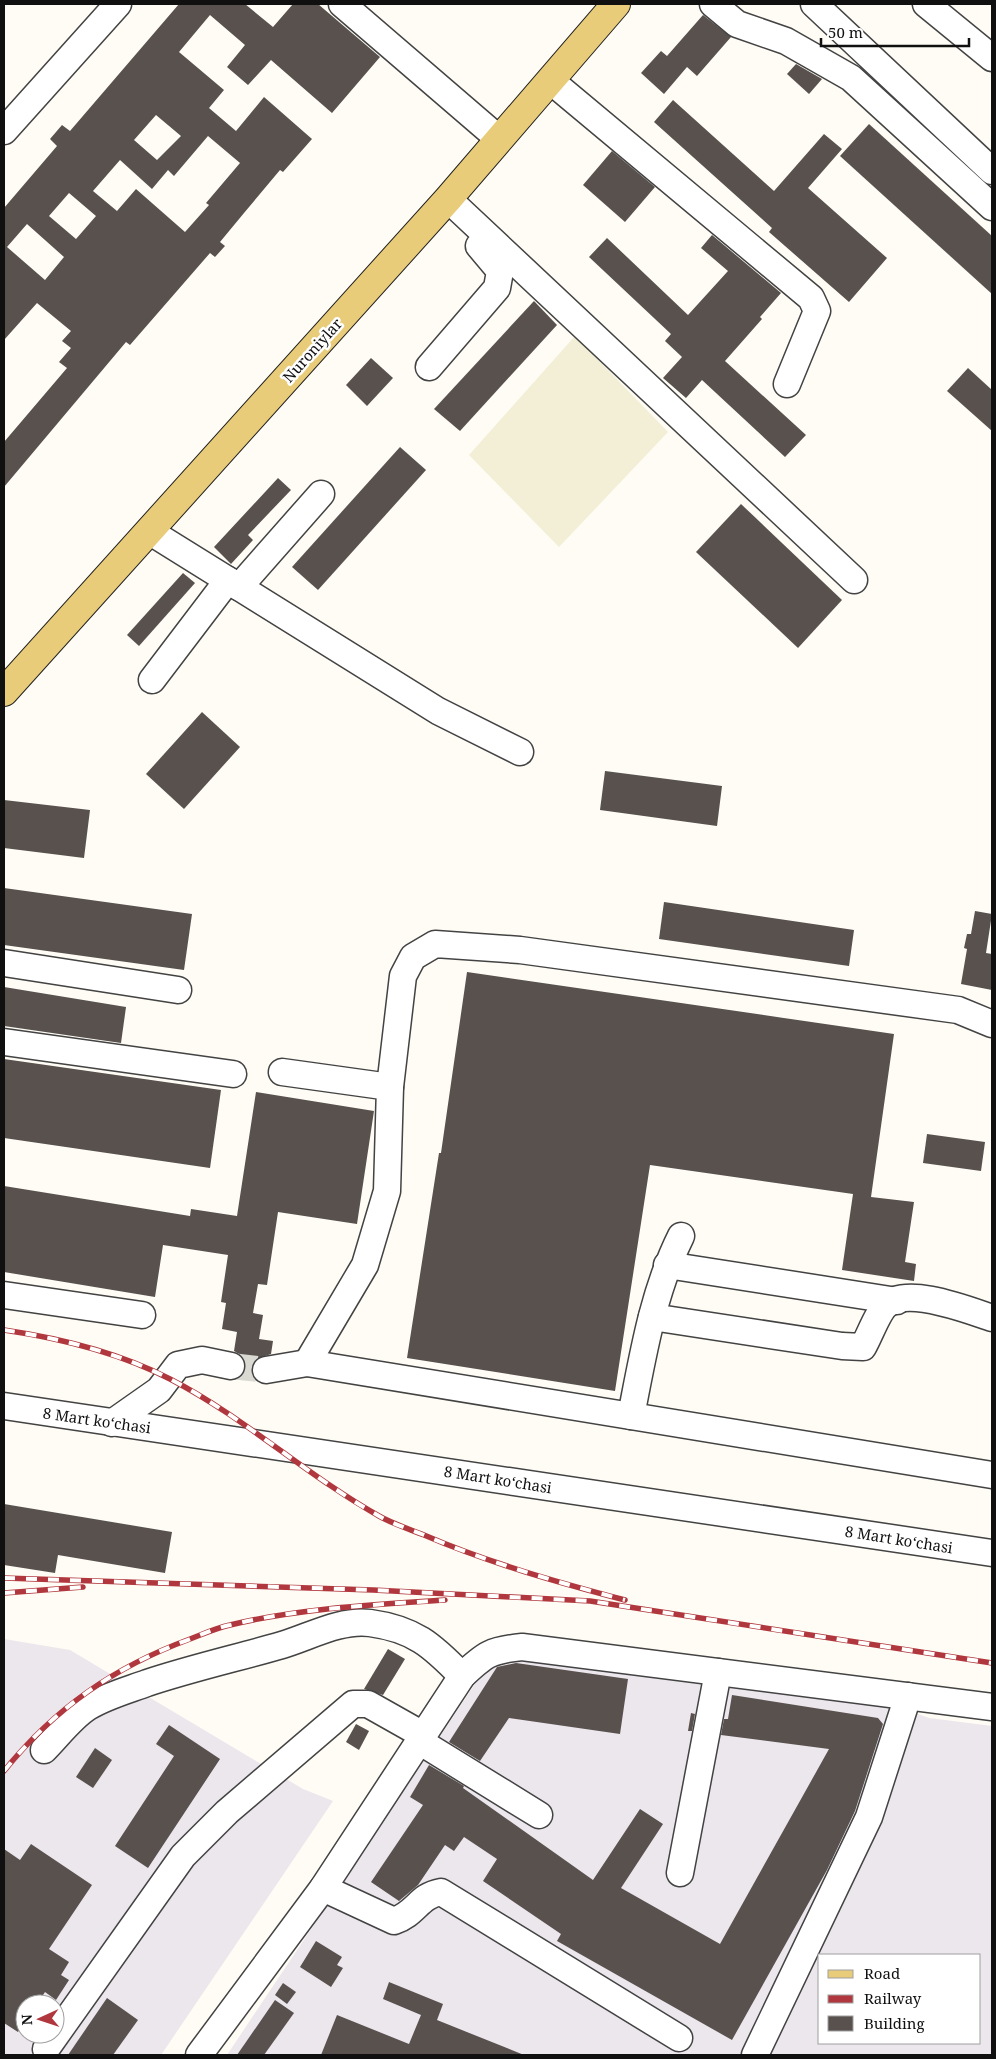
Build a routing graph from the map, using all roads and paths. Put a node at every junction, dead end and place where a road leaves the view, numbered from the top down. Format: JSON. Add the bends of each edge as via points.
{"nodes":[{"id":1,"x":118,"y":4,"type":"edge"},
{"id":2,"x":342,"y":4,"type":"edge"},
{"id":3,"x":616,"y":4,"type":"edge"},
{"id":4,"x":713,"y":4,"type":"edge"},
{"id":5,"x":814,"y":4,"type":"edge"},
{"id":6,"x":926,"y":4,"type":"edge"},
{"id":7,"x":992,"y":58,"type":"edge"},
{"id":8,"x":550,"y":81,"type":"junction"},
{"id":9,"x":4,"y":131,"type":"edge"},
{"id":10,"x":499,"y":138,"type":"junction"},
{"id":11,"x":992,"y":171,"type":"edge"},
{"id":12,"x":443,"y":205,"type":"junction"},
{"id":13,"x":992,"y":208,"type":"edge"},
{"id":14,"x":429,"y":367,"type":"dead end"},
{"id":15,"x":788,"y":384,"type":"dead end"},
{"id":16,"x":321,"y":494,"type":"dead end"},
{"id":17,"x":149,"y":531,"type":"junction"},
{"id":18,"x":854,"y":580,"type":"dead end"},
{"id":19,"x":234,"y":584,"type":"junction"},
{"id":20,"x":152,"y":680,"type":"dead end"},
{"id":21,"x":4,"y":692,"type":"edge"},
{"id":22,"x":520,"y":752,"type":"dead end"},
{"id":23,"x":4,"y":963,"type":"edge"},
{"id":24,"x":178,"y":990,"type":"dead end"},
{"id":25,"x":992,"y":1024,"type":"edge"},
{"id":26,"x":4,"y":1042,"type":"edge"},
{"id":27,"x":282,"y":1072,"type":"dead end"},
{"id":28,"x":233,"y":1074,"type":"dead end"},
{"id":29,"x":390,"y":1087,"type":"junction"},
{"id":30,"x":682,"y":1236,"type":"dead end"},
{"id":31,"x":667,"y":1265,"type":"junction"},
{"id":32,"x":4,"y":1295,"type":"edge"},
{"id":33,"x":897,"y":1301,"type":"junction"},
{"id":34,"x":142,"y":1315,"type":"dead end"},
{"id":35,"x":652,"y":1317,"type":"junction"},
{"id":36,"x":992,"y":1318,"type":"edge"},
{"id":37,"x":307,"y":1363,"type":"junction"},
{"id":38,"x":232,"y":1366,"type":"tunnel mouth"},
{"id":39,"x":266,"y":1370,"type":"tunnel mouth"},
{"id":40,"x":4,"y":1406,"type":"edge"},
{"id":41,"x":631,"y":1416,"type":"junction"},
{"id":42,"x":112,"y":1423,"type":"junction"},
{"id":43,"x":992,"y":1475,"type":"edge"},
{"id":44,"x":992,"y":1553,"type":"edge"},
{"id":45,"x":718,"y":1672,"type":"junction"},
{"id":46,"x":462,"y":1676,"type":"junction"},
{"id":47,"x":908,"y":1696,"type":"junction"},
{"id":48,"x":992,"y":1707,"type":"edge"},
{"id":49,"x":421,"y":1738,"type":"junction"},
{"id":50,"x":44,"y":1750,"type":"dead end"},
{"id":51,"x":539,"y":1815,"type":"dead end"},
{"id":52,"x":680,"y":1873,"type":"dead end"},
{"id":53,"x":323,"y":1888,"type":"junction"},
{"id":54,"x":679,"y":2038,"type":"dead end"},
{"id":55,"x":46,"y":2049,"type":"dead end"},
{"id":56,"x":199,"y":2055,"type":"edge"},
{"id":57,"x":755,"y":2055,"type":"edge"}],
"edges":[{"from":1,"to":9,"type":"street"},
{"from":2,"to":10,"type":"street"},
{"from":3,"to":8,"type":"main road","name":"Nuroniylar"},
{"from":4,"to":13,"type":"street","via":[[737,24],[786,41],[851,78]]},
{"from":5,"to":11,"type":"street"},
{"from":6,"to":7,"type":"street"},
{"from":8,"to":10,"type":"main road","name":"Nuroniylar"},
{"from":8,"to":15,"type":"street","via":[[811,298],[817,312]]},
{"from":10,"to":12,"type":"main road","name":"Nuroniylar"},
{"from":12,"to":14,"type":"street","via":[[500,271],[496,288]]},
{"from":12,"to":17,"type":"main road","name":"Nuroniylar"},
{"from":12,"to":18,"type":"street"},
{"from":16,"to":19,"type":"street"},
{"from":17,"to":19,"type":"street"},
{"from":17,"to":21,"type":"main road","name":"Nuroniylar"},
{"from":19,"to":20,"type":"street"},
{"from":19,"to":22,"type":"street","via":[[438,711]]},
{"from":23,"to":24,"type":"street"},
{"from":25,"to":29,"type":"street","via":[[958,1010],[520,950],[435,944],[413,957],[403,976]]},
{"from":26,"to":28,"type":"street"},
{"from":27,"to":29,"type":"street"},
{"from":29,"to":37,"type":"street","via":[[387,1191],[365,1265]]},
{"from":30,"to":31,"type":"street"},
{"from":31,"to":33,"type":"street"},
{"from":31,"to":35,"type":"street"},
{"from":32,"to":34,"type":"street"},
{"from":33,"to":35,"type":"street","via":[[885,1306],[863,1347]]},
{"from":33,"to":36,"type":"street","via":[[904,1298],[935,1300]]},
{"from":35,"to":41,"type":"street"},
{"from":37,"to":39,"type":"street"},
{"from":37,"to":41,"type":"street"},
{"from":38,"to":42,"type":"street","via":[[202,1360],[178,1364],[159,1390]]},
{"from":40,"to":42,"type":"street","name":"8 Mart koʻchasi"},
{"from":41,"to":43,"type":"street"},
{"from":42,"to":44,"type":"street","name":"8 Mart koʻchasi"},
{"from":45,"to":46,"type":"street","via":[[522,1647],[498,1649],[481,1658]]},
{"from":45,"to":47,"type":"street"},
{"from":45,"to":52,"type":"street"},
{"from":46,"to":49,"type":"street"},
{"from":46,"to":50,"type":"street","via":[[434,1647],[419,1637],[368,1622],[347,1624],[125,1690],[87,1708]]},
{"from":47,"to":48,"type":"street"},
{"from":47,"to":57,"type":"street","via":[[869,1817]]},
{"from":49,"to":51,"type":"street"},
{"from":49,"to":53,"type":"street"},
{"from":49,"to":55,"type":"street","via":[[368,1704],[353,1704],[328,1724],[227,1812],[183,1856]]},
{"from":53,"to":54,"type":"street","via":[[394,1921],[407,1916],[428,1894],[441,1892]]},
{"from":53,"to":56,"type":"street"}]}
